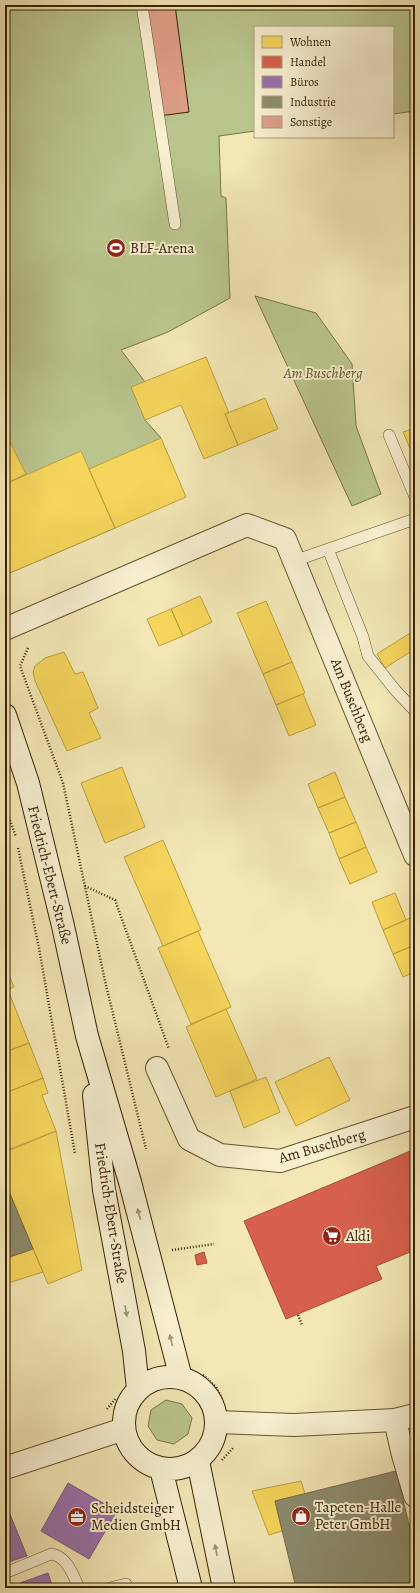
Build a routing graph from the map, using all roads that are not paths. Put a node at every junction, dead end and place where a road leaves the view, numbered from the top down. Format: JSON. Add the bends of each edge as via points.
{"nodes":[{"id":1,"x":142,"y":5,"type":"edge"},
{"id":2,"x":175,"y":224,"type":"dead end"},
{"id":3,"x":389,"y":435,"type":"dead end"},
{"id":4,"x":415,"y":497,"type":"edge"},
{"id":5,"x":415,"y":519,"type":"edge"},
{"id":6,"x":328,"y":549,"type":"junction"},
{"id":7,"x":294,"y":561,"type":"junction"},
{"id":8,"x":5,"y":629,"type":"edge"},
{"id":9,"x":415,"y":711,"type":"edge"},
{"id":10,"x":5,"y":715,"type":"edge"},
{"id":11,"x":415,"y":855,"type":"edge"},
{"id":12,"x":87,"y":1036,"type":"junction"},
{"id":13,"x":157,"y":1068,"type":"road end"},
{"id":14,"x":415,"y":1117,"type":"edge"},
{"id":15,"x":181,"y":1378,"type":"junction"},
{"id":16,"x":129,"y":1391,"type":"junction"},
{"id":17,"x":220,"y":1413,"type":"junction"},
{"id":18,"x":405,"y":1417,"type":"edge"},
{"id":19,"x":124,"y":1429,"type":"junction"},
{"id":20,"x":198,"y":1461,"type":"junction"},
{"id":21,"x":5,"y":1468,"type":"edge"},
{"id":22,"x":161,"y":1469,"type":"junction"},
{"id":23,"x":415,"y":1496,"type":"edge"},
{"id":24,"x":5,"y":1573,"type":"edge"},
{"id":25,"x":126,"y":1584,"type":"dead end"},
{"id":26,"x":79,"y":1588,"type":"edge"},
{"id":27,"x":110,"y":1588,"type":"edge"},
{"id":28,"x":191,"y":1588,"type":"edge"},
{"id":29,"x":224,"y":1588,"type":"edge"}],
"edges":[{"from":1,"to":2,"type":"lane"},
{"from":3,"to":4,"type":"lane"},
{"from":5,"to":6,"type":"lane"},
{"from":6,"to":7,"type":"lane"},
{"from":6,"to":9,"type":"lane","via":[[368,656]]},
{"from":7,"to":8,"type":"main road","name":"Am Buschberg","via":[[285,539],[247,525]]},
{"from":7,"to":11,"type":"main road","name":"Am Buschberg"},
{"from":10,"to":12,"type":"main road","name":"Friedrich-Ebert-Straße","via":[[28,783]]},
{"from":15,"to":12,"type":"main road","name":"Friedrich-Ebert-Straße","one_way":true,"via":[[130,1182]]},
{"from":12,"to":16,"type":"main road","name":"Friedrich-Ebert-Straße","one_way":true,"via":[[104,1190],[134,1351]]},
{"from":13,"to":14,"type":"main road","name":"Am Buschberg","via":[[189,1139],[220,1155],[280,1161]]},
{"from":15,"to":16,"type":"main road","via":[[159,1378]]},
{"from":15,"to":17,"type":"main road","via":[[202,1389],[215,1410]]},
{"from":16,"to":19,"type":"main road","via":[[131,1398],[126,1407]]},
{"from":17,"to":18,"type":"main road","via":[[294,1425]]},
{"from":17,"to":20,"type":"main road","via":[[212,1444]]},
{"from":18,"to":23,"type":"main road","via":[[403,1455]]},
{"from":19,"to":21,"type":"main road"},
{"from":19,"to":22,"type":"main road","via":[[128,1443],[136,1455],[147,1464]]},
{"from":20,"to":22,"type":"main road","via":[[180,1469]]},
{"from":29,"to":20,"type":"main road","one_way":true},
{"from":22,"to":28,"type":"main road"},
{"from":24,"to":26,"type":"lane","via":[[51,1554],[57,1555],[65,1561]]},
{"from":25,"to":27,"type":"lane"}]}
